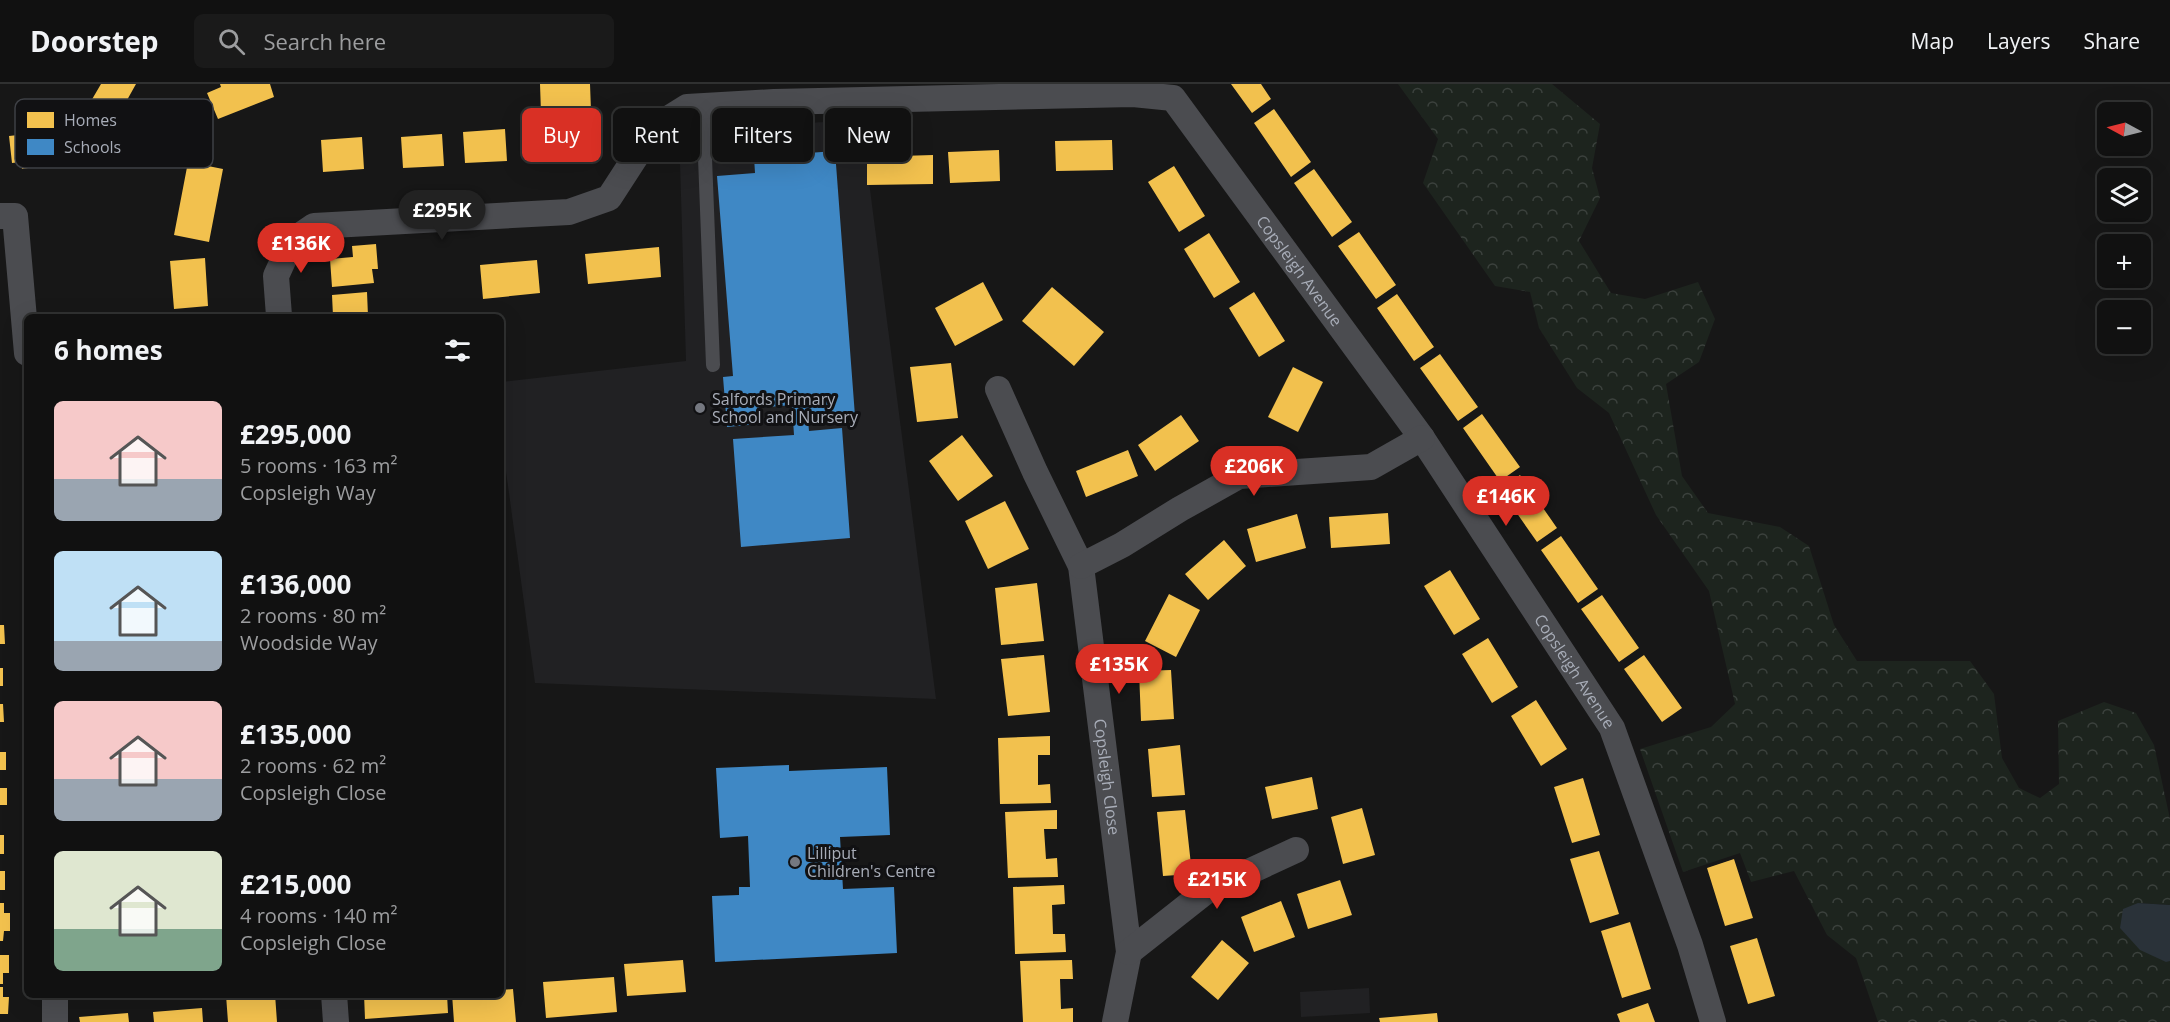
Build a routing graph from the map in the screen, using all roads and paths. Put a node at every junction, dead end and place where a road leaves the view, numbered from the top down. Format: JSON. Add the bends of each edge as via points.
{"nodes":[{"id":1,"x":703,"y":106,"type":"junction"},
{"id":2,"x":0,"y":216,"type":"edge"},
{"id":3,"x":279,"y":314,"type":"edge"},
{"id":4,"x":24,"y":319,"type":"edge"},
{"id":5,"x":713,"y":365,"type":"dead end"},
{"id":6,"x":998,"y":389,"type":"dead end"},
{"id":7,"x":1422,"y":438,"type":"junction"},
{"id":8,"x":1081,"y":566,"type":"junction"},
{"id":9,"x":1296,"y":850,"type":"dead end"},
{"id":10,"x":1129,"y":952,"type":"junction"},
{"id":11,"x":55,"y":998,"type":"edge"},
{"id":12,"x":334,"y":998,"type":"edge"},
{"id":13,"x":55,"y":1022,"type":"edge"},
{"id":14,"x":336,"y":1022,"type":"edge"},
{"id":15,"x":1115,"y":1022,"type":"edge"},
{"id":16,"x":1713,"y":1022,"type":"edge"}],
"edges":[{"from":1,"to":3,"type":"street","name":"Copsleigh Avenue","via":[[687,107],[655,127],[609,198],[569,212],[314,226],[292,241],[276,276]]},
{"from":1,"to":5,"type":"lane"},
{"from":1,"to":7,"type":"street","name":"Copsleigh Avenue","via":[[1133,94],[1173,98]]},
{"from":2,"to":4,"type":"street","via":[[15,216]]},
{"from":6,"to":8,"type":"street","name":"Copsleigh Close"},
{"from":7,"to":8,"type":"street","via":[[1371,467],[1239,476]]},
{"from":7,"to":16,"type":"street","name":"Copsleigh Avenue","via":[[1612,728],[1690,945]]},
{"from":8,"to":10,"type":"street","name":"Copsleigh Close"},
{"from":9,"to":10,"type":"street","via":[[1205,892]]},
{"from":10,"to":15,"type":"street","name":"Copsleigh Close"},
{"from":11,"to":13,"type":"street"},
{"from":12,"to":14,"type":"street"}]}
